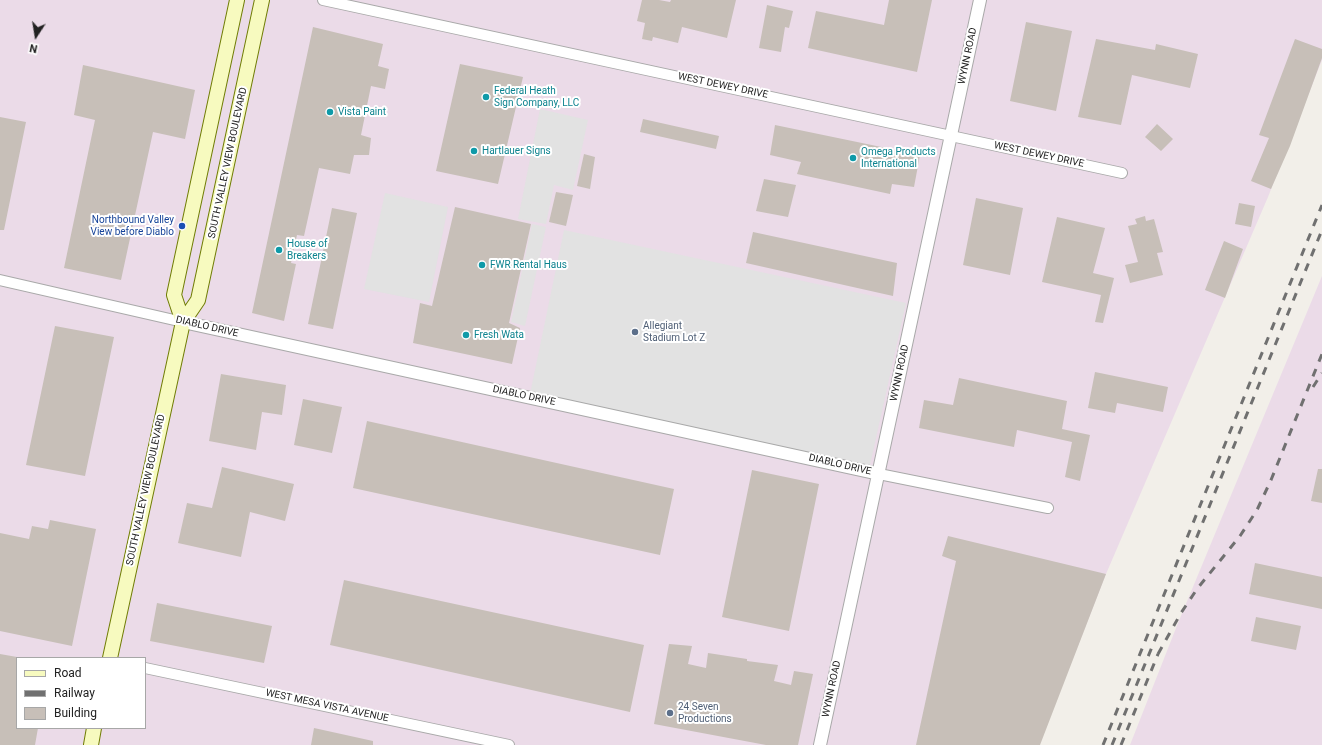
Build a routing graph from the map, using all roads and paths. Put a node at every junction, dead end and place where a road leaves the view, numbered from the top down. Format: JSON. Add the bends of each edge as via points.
{"nodes":[{"id":1,"x":237,"y":0,"type":"edge"},
{"id":2,"x":262,"y":0,"type":"edge"},
{"id":3,"x":323,"y":0,"type":"edge"},
{"id":4,"x":980,"y":0,"type":"edge"},
{"id":5,"x":951,"y":135,"type":"junction"},
{"id":6,"x":1122,"y":173,"type":"dead end"},
{"id":7,"x":0,"y":280,"type":"edge"},
{"id":8,"x":183,"y":322,"type":"junction"},
{"id":9,"x":879,"y":474,"type":"junction"},
{"id":10,"x":1048,"y":508,"type":"dead end"},
{"id":11,"x":110,"y":657,"type":"edge"},
{"id":12,"x":146,"y":668,"type":"edge"},
{"id":13,"x":94,"y":729,"type":"edge"},
{"id":14,"x":91,"y":745,"type":"edge"},
{"id":15,"x":509,"y":745,"type":"edge"},
{"id":16,"x":820,"y":745,"type":"edge"}],
"edges":[{"from":1,"to":8,"type":"main road","via":[[174,295]]},
{"from":2,"to":8,"type":"main road","name":"SOUTH VALLEY VIEW BOULEVARD","via":[[198,300]]},
{"from":3,"to":5,"type":"street","name":"WEST DEWEY DRIVE"},
{"from":4,"to":5,"type":"street","name":"WYNN ROAD"},
{"from":5,"to":6,"type":"street","name":"WEST DEWEY DRIVE"},
{"from":5,"to":9,"type":"street","name":"WYNN ROAD"},
{"from":7,"to":8,"type":"street","name":"DIABLO DRIVE"},
{"from":8,"to":9,"type":"street","name":"DIABLO DRIVE"},
{"from":8,"to":11,"type":"main road","name":"SOUTH VALLEY VIEW BOULEVARD"},
{"from":9,"to":10,"type":"street","name":"DIABLO DRIVE"},
{"from":9,"to":16,"type":"street","name":"WYNN ROAD"},
{"from":12,"to":15,"type":"street","name":"WEST MESA VISTA AVENUE"},
{"from":13,"to":14,"type":"main road"}]}
